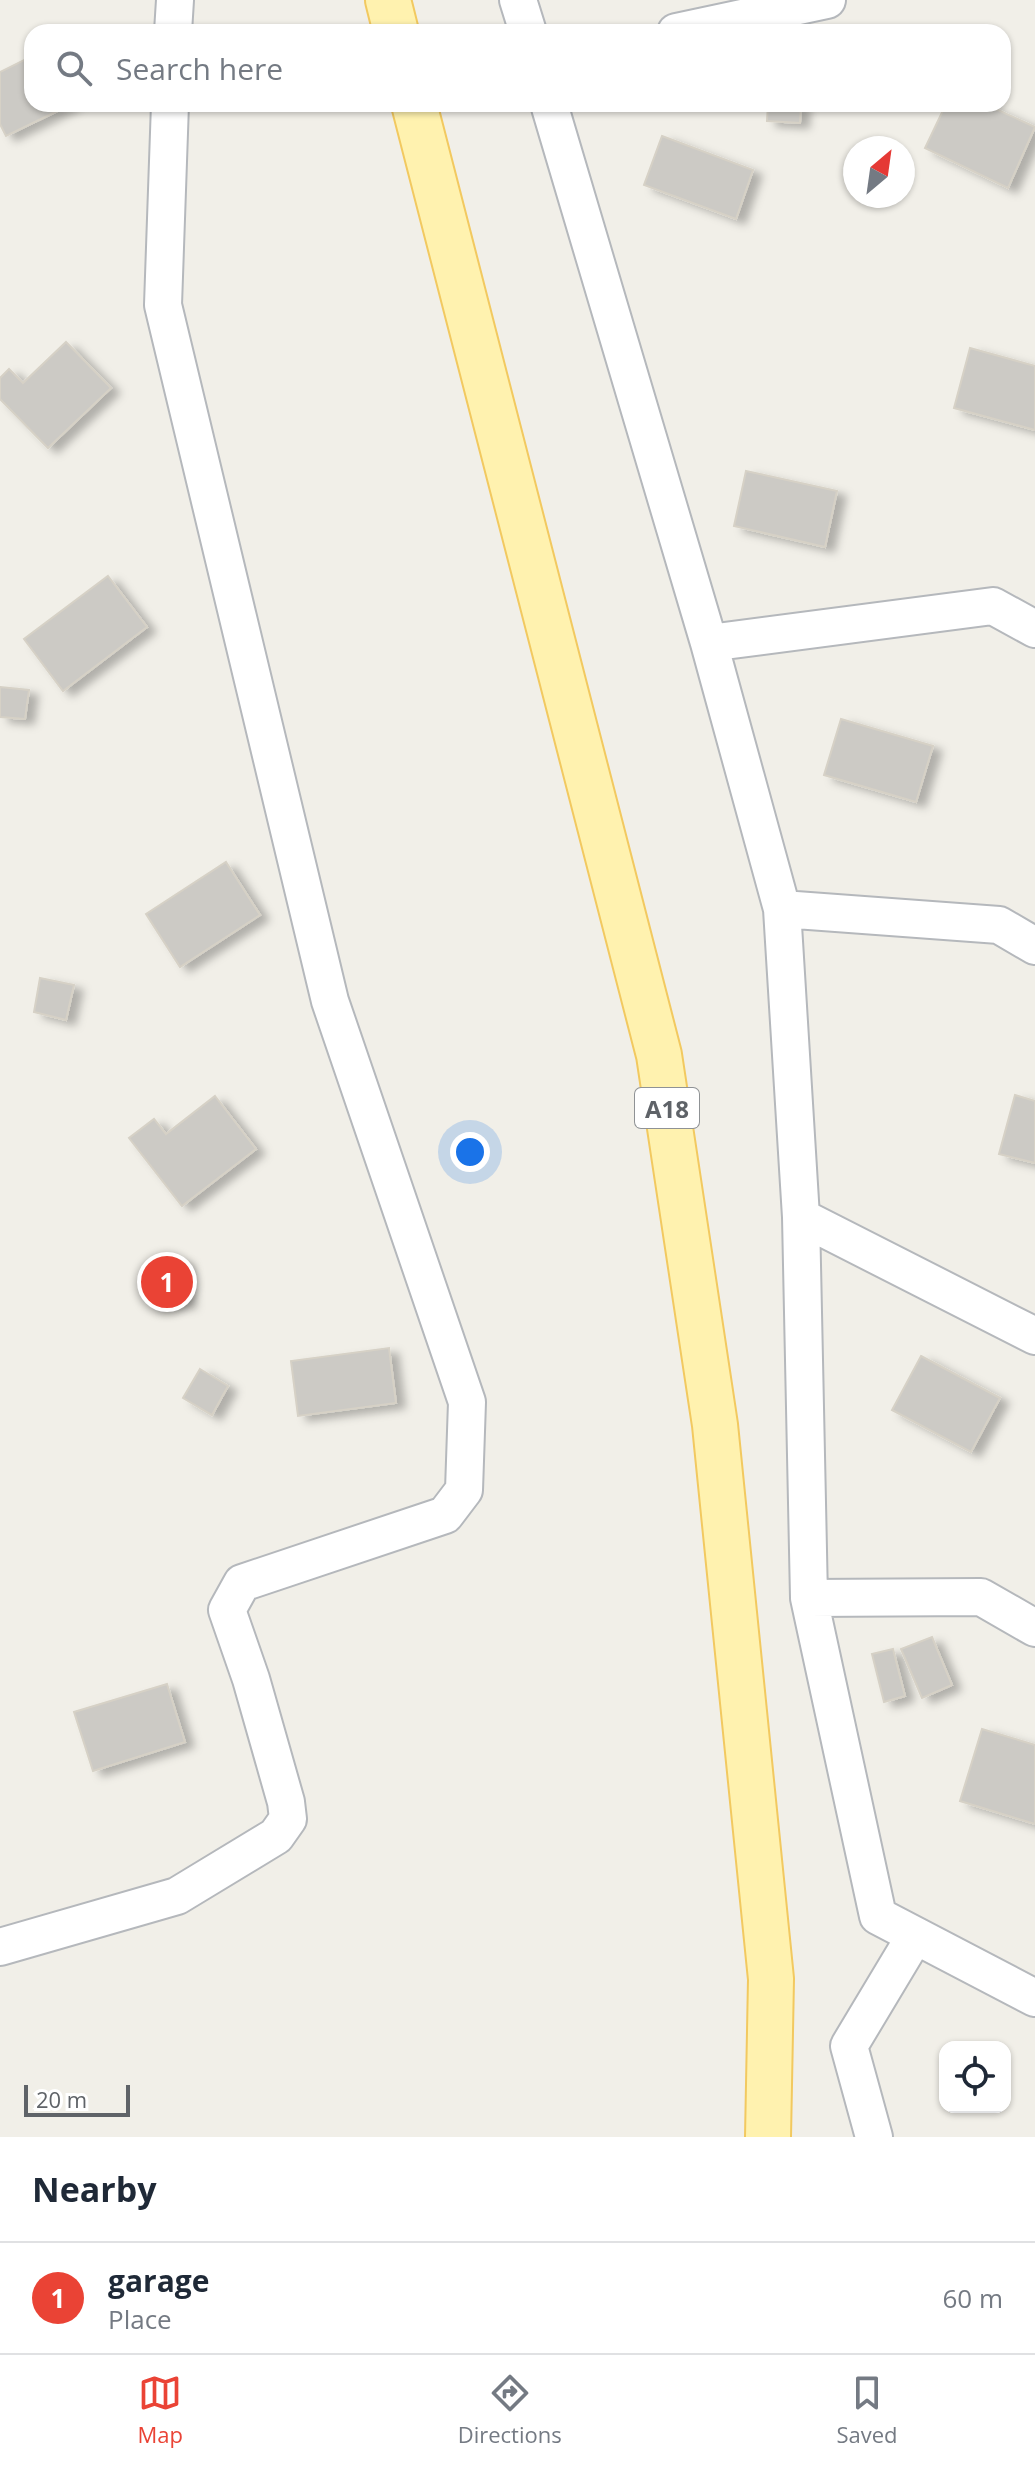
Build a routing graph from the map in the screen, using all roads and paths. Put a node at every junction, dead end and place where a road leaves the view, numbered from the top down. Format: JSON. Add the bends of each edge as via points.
{"nodes":[{"id":1,"x":175,"y":0,"type":"edge"},
{"id":2,"x":388,"y":0,"type":"edge"},
{"id":3,"x":518,"y":0,"type":"edge"},
{"id":4,"x":827,"y":0,"type":"edge"},
{"id":5,"x":174,"y":24,"type":"edge"},
{"id":6,"x":394,"y":24,"type":"edge"},
{"id":7,"x":526,"y":24,"type":"edge"},
{"id":8,"x":714,"y":24,"type":"edge"},
{"id":9,"x":170,"y":112,"type":"edge"},
{"id":10,"x":416,"y":112,"type":"edge"},
{"id":11,"x":551,"y":112,"type":"edge"},
{"id":12,"x":1035,"y":629,"type":"edge"},
{"id":13,"x":709,"y":643,"type":"junction"},
{"id":14,"x":782,"y":909,"type":"junction"},
{"id":15,"x":1035,"y":946,"type":"edge"},
{"id":16,"x":801,"y":1217,"type":"junction"},
{"id":17,"x":1035,"y":1336,"type":"edge"},
{"id":18,"x":809,"y":1598,"type":"junction"},
{"id":19,"x":1035,"y":1628,"type":"edge"},
{"id":20,"x":915,"y":1936,"type":"junction"},
{"id":21,"x":0,"y":1947,"type":"edge"},
{"id":22,"x":1035,"y":1998,"type":"edge"},
{"id":23,"x":768,"y":2137,"type":"edge"},
{"id":24,"x":874,"y":2137,"type":"edge"}],
"edges":[{"from":1,"to":5,"type":"street"},
{"from":2,"to":6,"type":"main road"},
{"from":3,"to":7,"type":"street"},
{"from":4,"to":8,"type":"street"},
{"from":9,"to":21,"type":"street","via":[[163,305],[330,1001],[467,1402],[464,1490],[445,1515],[242,1583],[227,1610],[286,1802],[288,1819],[276,1836],[177,1896]]},
{"from":10,"to":23,"type":"main road","number":"A18","via":[[659,1055],[715,1425],[771,1979]]},
{"from":11,"to":13,"type":"street"},
{"from":12,"to":13,"type":"street","via":[[993,606]]},
{"from":13,"to":14,"type":"street"},
{"from":14,"to":15,"type":"street","via":[[999,925]]},
{"from":14,"to":16,"type":"street"},
{"from":16,"to":17,"type":"street"},
{"from":16,"to":18,"type":"street"},
{"from":18,"to":19,"type":"street","via":[[981,1597]]},
{"from":18,"to":20,"type":"street","via":[[878,1916]]},
{"from":20,"to":22,"type":"street"},
{"from":20,"to":24,"type":"street","via":[[849,2046]]}]}
